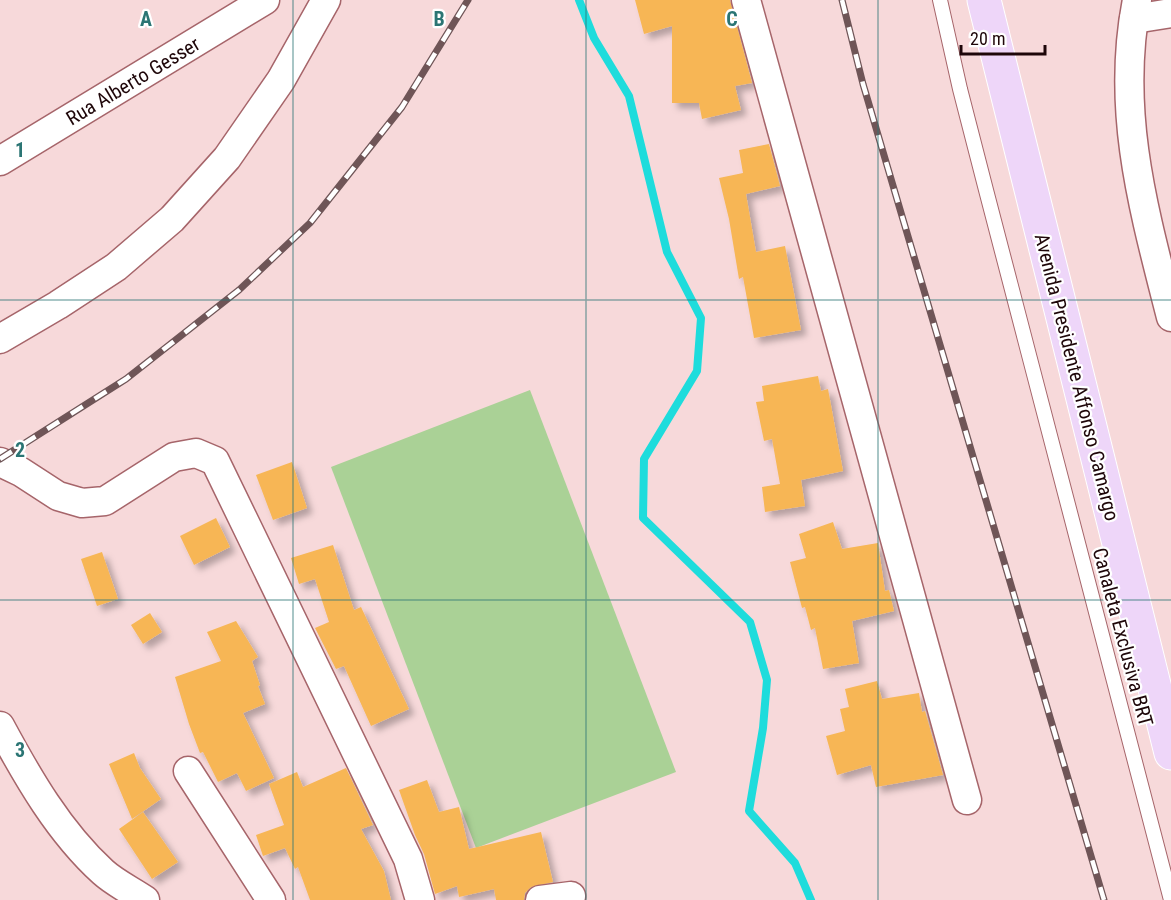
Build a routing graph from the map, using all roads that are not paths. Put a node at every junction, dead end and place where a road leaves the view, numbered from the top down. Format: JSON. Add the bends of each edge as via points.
{"nodes":[{"id":1,"x":326,"y":0,"type":"edge"},
{"id":2,"x":746,"y":0,"type":"edge"},
{"id":3,"x":940,"y":0,"type":"edge"},
{"id":4,"x":984,"y":0,"type":"edge"},
{"id":5,"x":257,"y":2,"type":"edge"},
{"id":6,"x":1136,"y":9,"type":"edge"},
{"id":7,"x":1171,"y":14,"type":"edge"},
{"id":8,"x":0,"y":161,"type":"edge"},
{"id":9,"x":1171,"y":317,"type":"edge"},
{"id":10,"x":0,"y":339,"type":"edge"},
{"id":11,"x":0,"y":462,"type":"edge"},
{"id":12,"x":0,"y":726,"type":"edge"},
{"id":13,"x":1171,"y":753,"type":"edge"},
{"id":14,"x":188,"y":771,"type":"dead end"},
{"id":15,"x":967,"y":800,"type":"dead end"},
{"id":16,"x":571,"y":896,"type":"dead end"},
{"id":17,"x":145,"y":900,"type":"edge"},
{"id":18,"x":271,"y":900,"type":"edge"},
{"id":19,"x":420,"y":900,"type":"edge"},
{"id":20,"x":540,"y":900,"type":"edge"},
{"id":21,"x":1171,"y":900,"type":"edge"}],
"edges":[{"from":1,"to":10,"type":"street","via":[[280,80],[227,158],[172,219],[116,267]]},
{"from":2,"to":15,"type":"street"},
{"from":3,"to":21,"type":"lane","name":"Canaleta Exclusiva BRT"},
{"from":4,"to":13,"type":"main road","name":"Avenida Presidente Affonso Camargo"},
{"from":5,"to":8,"type":"street","name":"Rua Alberto Gesser"},
{"from":6,"to":7,"type":"street"},
{"from":6,"to":9,"type":"street","via":[[1129,61],[1134,160]]},
{"from":11,"to":19,"type":"street","via":[[58,496],[82,502],[105,501],[174,457],[196,453],[215,461],[408,859]]},
{"from":12,"to":17,"type":"street","via":[[68,836],[104,874]]},
{"from":14,"to":18,"type":"street"},
{"from":16,"to":20,"type":"street"}]}
